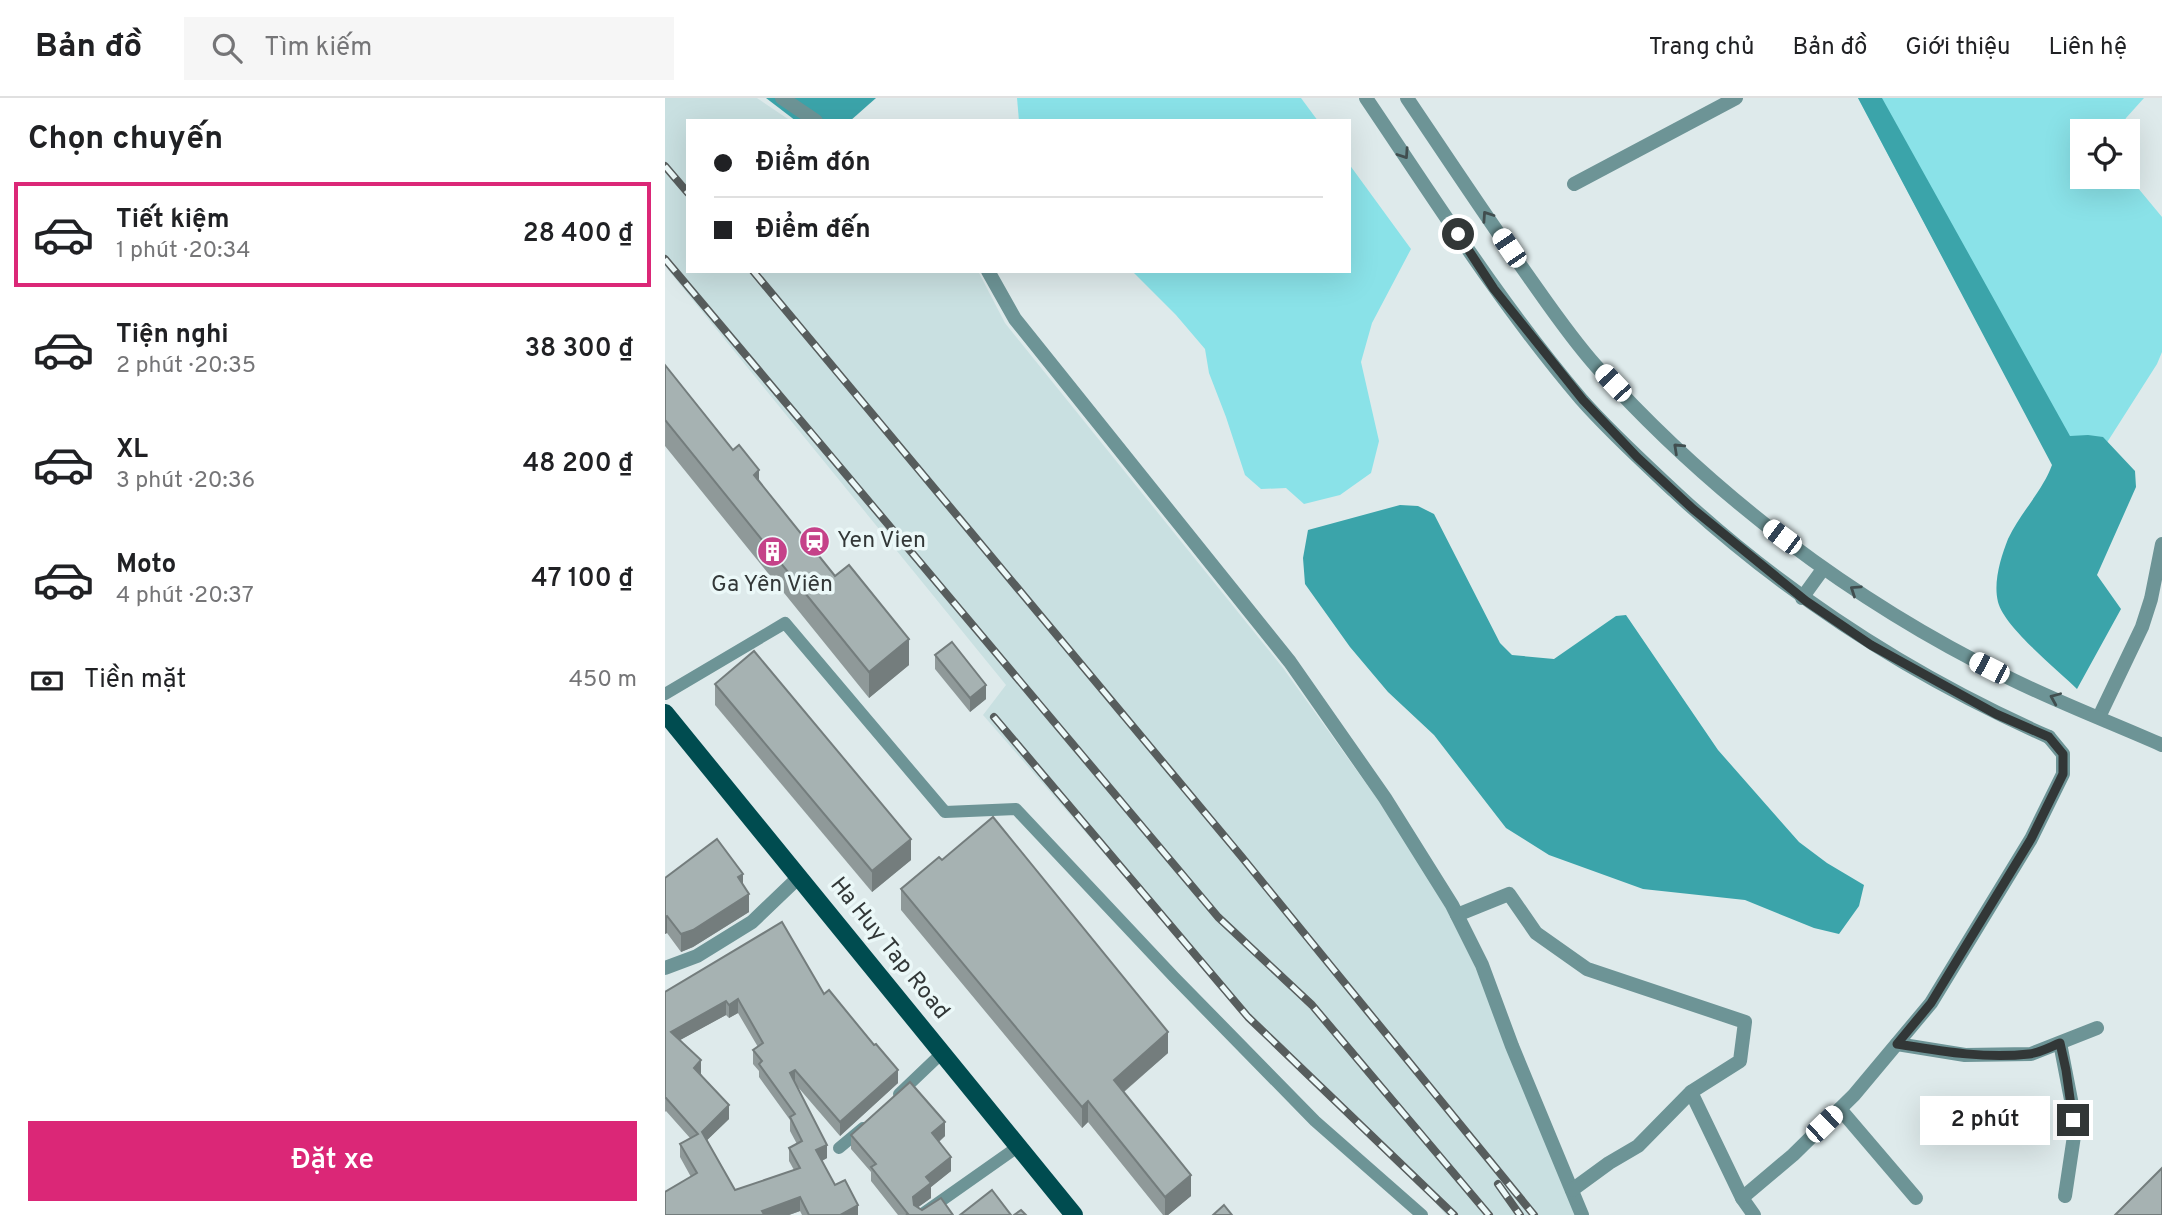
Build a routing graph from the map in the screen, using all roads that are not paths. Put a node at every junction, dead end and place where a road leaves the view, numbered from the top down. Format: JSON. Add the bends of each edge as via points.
{"nodes":[{"id":1,"x":782,"y":98,"type":"edge"},
{"id":2,"x":1366,"y":98,"type":"edge"},
{"id":3,"x":1407,"y":98,"type":"edge"},
{"id":4,"x":1736,"y":98,"type":"edge"},
{"id":5,"x":813,"y":119,"type":"edge"},
{"id":6,"x":1574,"y":184,"type":"dead end"},
{"id":7,"x":989,"y":273,"type":"edge"},
{"id":8,"x":2162,"y":544,"type":"edge"},
{"id":9,"x":1823,"y":569,"type":"junction"},
{"id":10,"x":1802,"y":598,"type":"junction"},
{"id":11,"x":2156,"y":604,"type":"edge"},
{"id":12,"x":665,"y":694,"type":"edge"},
{"id":13,"x":665,"y":713,"type":"edge"},
{"id":14,"x":2099,"y":717,"type":"junction"},
{"id":15,"x":2162,"y":745,"type":"edge"},
{"id":16,"x":799,"y":877,"type":"junction"},
{"id":17,"x":1457,"y":915,"type":"junction"},
{"id":18,"x":665,"y":968,"type":"edge"},
{"id":19,"x":2097,"y":1028,"type":"dead end"},
{"id":20,"x":2060,"y":1043,"type":"junction"},
{"id":21,"x":1897,"y":1044,"type":"junction"},
{"id":22,"x":942,"y":1053,"type":"junction"},
{"id":23,"x":1691,"y":1092,"type":"junction"},
{"id":24,"x":1840,"y":1109,"type":"junction"},
{"id":25,"x":1019,"y":1146,"type":"junction"},
{"id":26,"x":839,"y":1148,"type":"dead end"},
{"id":27,"x":1572,"y":1190,"type":"junction"},
{"id":28,"x":2065,"y":1196,"type":"dead end"},
{"id":29,"x":1742,"y":1198,"type":"junction"},
{"id":30,"x":1916,"y":1198,"type":"dead end"},
{"id":31,"x":921,"y":1215,"type":"edge"},
{"id":32,"x":1074,"y":1215,"type":"edge"},
{"id":33,"x":1422,"y":1215,"type":"edge"},
{"id":34,"x":1582,"y":1215,"type":"edge"},
{"id":35,"x":1753,"y":1215,"type":"edge"}],
"edges":[{"from":1,"to":5,"type":"street"},
{"from":2,"to":10,"type":"street","one_way":true,"via":[[1494,289],[1583,400],[1693,509]]},
{"from":9,"to":3,"type":"street","one_way":true,"via":[[1705,474],[1595,364],[1556,316]]},
{"from":4,"to":6,"type":"street"},
{"from":7,"to":17,"type":"street","via":[[1015,319],[1290,663],[1385,798]]},
{"from":8,"to":11,"type":"street"},
{"from":9,"to":10,"type":"street"},
{"from":14,"to":9,"type":"street","one_way":true,"via":[[1951,648]]},
{"from":10,"to":21,"type":"street","via":[[1939,684],[2049,737],[2063,754],[2063,774],[2031,839],[1931,1003]]},
{"from":11,"to":14,"type":"street"},
{"from":12,"to":33,"type":"lane","via":[[785,623],[945,812],[1016,809],[1315,1121]]},
{"from":13,"to":16,"type":"main road","name":"Ha Huy Tap Road"},
{"from":14,"to":15,"type":"street"},
{"from":16,"to":18,"type":"street","via":[[752,922],[697,956]]},
{"from":16,"to":22,"type":"main road","name":"Ha Huy Tap Road"},
{"from":17,"to":23,"type":"street","via":[[1509,894],[1536,933],[1587,969],[1745,1022],[1740,1061]]},
{"from":17,"to":27,"type":"street","via":[[1482,965]]},
{"from":19,"to":20,"type":"street"},
{"from":20,"to":21,"type":"street","via":[[2031,1054],[1965,1055]]},
{"from":20,"to":28,"type":"street","via":[[2074,1136]]},
{"from":21,"to":24,"type":"street"},
{"from":22,"to":25,"type":"main road","name":"Ha Huy Tap Road"},
{"from":22,"to":26,"type":"lane"},
{"from":23,"to":27,"type":"street","via":[[1638,1146]]},
{"from":23,"to":29,"type":"street"},
{"from":24,"to":29,"type":"street"},
{"from":24,"to":30,"type":"street"},
{"from":25,"to":31,"type":"lane"},
{"from":25,"to":32,"type":"main road","name":"Ha Huy Tap Road"},
{"from":27,"to":34,"type":"street"},
{"from":29,"to":35,"type":"street"}]}
